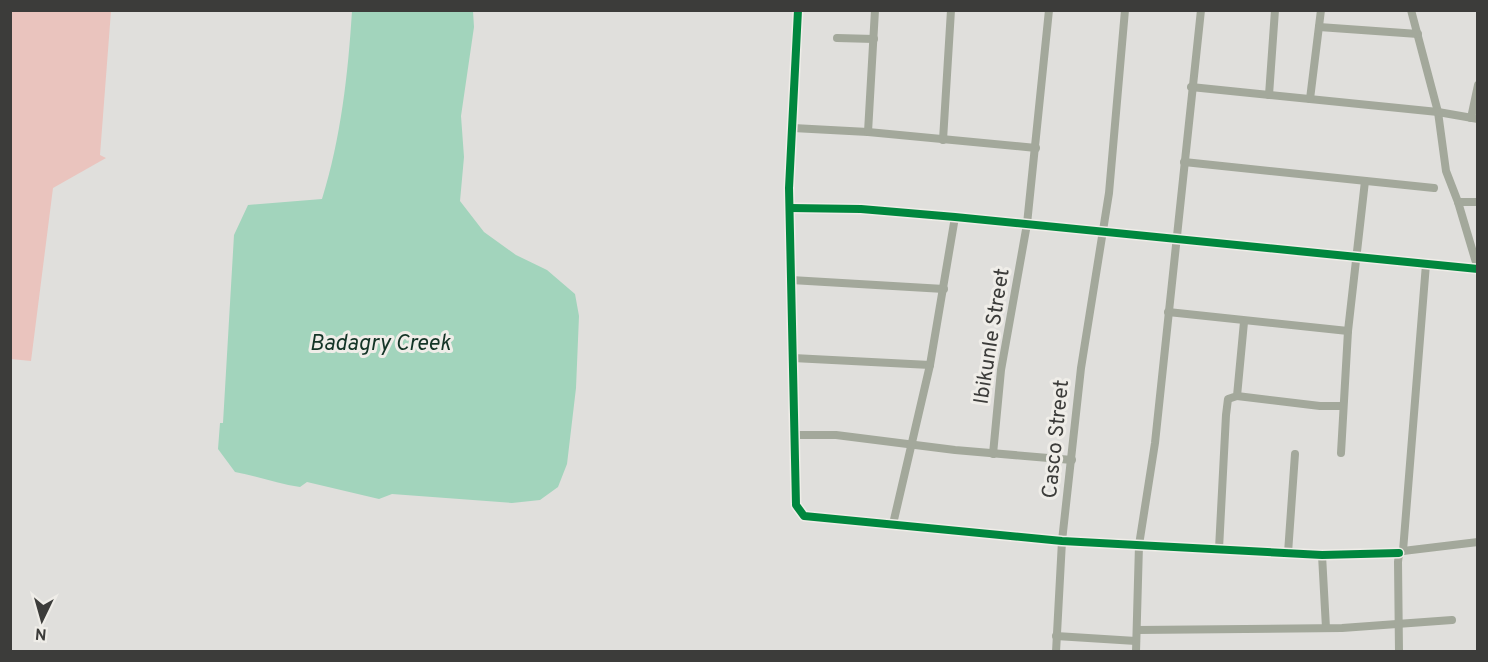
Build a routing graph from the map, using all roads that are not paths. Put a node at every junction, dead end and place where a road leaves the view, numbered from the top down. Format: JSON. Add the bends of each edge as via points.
{"nodes":[{"id":1,"x":798,"y":10,"type":"edge"},
{"id":2,"x":875,"y":10,"type":"edge"},
{"id":3,"x":951,"y":10,"type":"edge"},
{"id":4,"x":1049,"y":10,"type":"edge"},
{"id":5,"x":1125,"y":10,"type":"edge"},
{"id":6,"x":1201,"y":10,"type":"edge"},
{"id":7,"x":1275,"y":10,"type":"edge"},
{"id":8,"x":1321,"y":10,"type":"edge"},
{"id":9,"x":1411,"y":10,"type":"edge"},
{"id":10,"x":1319,"y":27,"type":"junction"},
{"id":11,"x":1418,"y":34,"type":"junction"},
{"id":12,"x":837,"y":38,"type":"dead end"},
{"id":13,"x":874,"y":39,"type":"junction"},
{"id":14,"x":1478,"y":85,"type":"edge"},
{"id":15,"x":1191,"y":87,"type":"junction"},
{"id":16,"x":1269,"y":95,"type":"junction"},
{"id":17,"x":1310,"y":99,"type":"junction"},
{"id":18,"x":1438,"y":112,"type":"junction"},
{"id":19,"x":1474,"y":118,"type":"edge"},
{"id":20,"x":793,"y":128,"type":"junction"},
{"id":21,"x":868,"y":132,"type":"junction"},
{"id":22,"x":943,"y":140,"type":"junction"},
{"id":23,"x":1036,"y":148,"type":"junction"},
{"id":24,"x":1184,"y":162,"type":"junction"},
{"id":25,"x":1365,"y":181,"type":"junction"},
{"id":26,"x":1434,"y":188,"type":"dead end"},
{"id":27,"x":1458,"y":202,"type":"junction"},
{"id":28,"x":1478,"y":202,"type":"edge"},
{"id":29,"x":790,"y":208,"type":"junction"},
{"id":30,"x":955,"y":217,"type":"junction"},
{"id":31,"x":1027,"y":224,"type":"junction"},
{"id":32,"x":1104,"y":232,"type":"junction"},
{"id":33,"x":1177,"y":238,"type":"junction"},
{"id":34,"x":1358,"y":257,"type":"junction"},
{"id":35,"x":1426,"y":264,"type":"junction"},
{"id":36,"x":1478,"y":269,"type":"edge"},
{"id":37,"x":790,"y":280,"type":"junction"},
{"id":38,"x":944,"y":289,"type":"junction"},
{"id":39,"x":1168,"y":312,"type":"junction"},
{"id":40,"x":1244,"y":322,"type":"junction"},
{"id":41,"x":1348,"y":331,"type":"junction"},
{"id":42,"x":793,"y":358,"type":"junction"},
{"id":43,"x":930,"y":365,"type":"junction"},
{"id":44,"x":1237,"y":396,"type":"junction"},
{"id":45,"x":1343,"y":406,"type":"junction"},
{"id":46,"x":793,"y":435,"type":"junction"},
{"id":47,"x":911,"y":445,"type":"junction"},
{"id":48,"x":1341,"y":453,"type":"dead end"},
{"id":49,"x":993,"y":454,"type":"junction"},
{"id":50,"x":1295,"y":454,"type":"dead end"},
{"id":51,"x":1072,"y":459,"type":"junction"},
{"id":52,"x":893,"y":524,"type":"junction"},
{"id":53,"x":1062,"y":541,"type":"junction"},
{"id":54,"x":1478,"y":542,"type":"edge"},
{"id":55,"x":1139,"y":544,"type":"junction"},
{"id":56,"x":1219,"y":549,"type":"junction"},
{"id":57,"x":1401,"y":552,"type":"junction"},
{"id":58,"x":1288,"y":553,"type":"junction"},
{"id":59,"x":1322,"y":555,"type":"junction"},
{"id":60,"x":1452,"y":620,"type":"dead end"},
{"id":61,"x":1399,"y":624,"type":"junction"},
{"id":62,"x":1326,"y":628,"type":"junction"},
{"id":63,"x":1137,"y":630,"type":"junction"},
{"id":64,"x":1056,"y":636,"type":"junction"},
{"id":65,"x":1136,"y":642,"type":"junction"},
{"id":66,"x":1056,"y":651,"type":"edge"},
{"id":67,"x":1136,"y":651,"type":"edge"},
{"id":68,"x":1399,"y":651,"type":"edge"}],
"edges":[{"from":1,"to":20,"type":"street"},
{"from":2,"to":13,"type":"street"},
{"from":3,"to":22,"type":"street"},
{"from":4,"to":23,"type":"street","name":"Ibikunle Street"},
{"from":5,"to":32,"type":"street","name":"Casco Street"},
{"from":6,"to":15,"type":"street"},
{"from":7,"to":16,"type":"street"},
{"from":8,"to":10,"type":"street"},
{"from":9,"to":11,"type":"street"},
{"from":10,"to":11,"type":"street"},
{"from":10,"to":17,"type":"street"},
{"from":11,"to":18,"type":"street"},
{"from":12,"to":13,"type":"street"},
{"from":13,"to":21,"type":"street"},
{"from":14,"to":19,"type":"street"},
{"from":15,"to":16,"type":"street"},
{"from":15,"to":24,"type":"street"},
{"from":16,"to":17,"type":"street"},
{"from":17,"to":18,"type":"street"},
{"from":18,"to":19,"type":"street"},
{"from":18,"to":27,"type":"street","via":[[1446,171]]},
{"from":20,"to":21,"type":"street"},
{"from":20,"to":29,"type":"street"},
{"from":21,"to":22,"type":"street"},
{"from":22,"to":23,"type":"street"},
{"from":23,"to":31,"type":"street","name":"Ibikunle Street"},
{"from":24,"to":25,"type":"street"},
{"from":24,"to":33,"type":"street"},
{"from":25,"to":26,"type":"street"},
{"from":25,"to":34,"type":"street"},
{"from":27,"to":28,"type":"street"},
{"from":27,"to":36,"type":"street"},
{"from":29,"to":30,"type":"street"},
{"from":29,"to":37,"type":"street"},
{"from":30,"to":31,"type":"street"},
{"from":30,"to":38,"type":"street"},
{"from":31,"to":32,"type":"street"},
{"from":31,"to":49,"type":"street","name":"Ibikunle Street","via":[[1001,370]]},
{"from":32,"to":33,"type":"street"},
{"from":32,"to":51,"type":"street","name":"Casco Street","via":[[1081,368]]},
{"from":33,"to":34,"type":"street"},
{"from":33,"to":39,"type":"street"},
{"from":34,"to":35,"type":"street"},
{"from":34,"to":41,"type":"street"},
{"from":35,"to":36,"type":"street"},
{"from":35,"to":57,"type":"street"},
{"from":37,"to":38,"type":"street"},
{"from":37,"to":42,"type":"street"},
{"from":38,"to":43,"type":"street"},
{"from":39,"to":40,"type":"street"},
{"from":39,"to":55,"type":"street","via":[[1155,443]]},
{"from":40,"to":41,"type":"street"},
{"from":40,"to":44,"type":"street"},
{"from":41,"to":45,"type":"street"},
{"from":42,"to":43,"type":"street"},
{"from":42,"to":46,"type":"street"},
{"from":43,"to":47,"type":"street"},
{"from":44,"to":45,"type":"street"},
{"from":44,"to":56,"type":"street","via":[[1228,399],[1226,415]]},
{"from":45,"to":48,"type":"street"},
{"from":46,"to":47,"type":"street","via":[[836,435]]},
{"from":46,"to":52,"type":"street","via":[[796,505],[800,513],[837,522]]},
{"from":47,"to":49,"type":"street"},
{"from":47,"to":52,"type":"street"},
{"from":49,"to":51,"type":"street"},
{"from":50,"to":58,"type":"street"},
{"from":51,"to":53,"type":"street","name":"Casco Street"},
{"from":52,"to":53,"type":"street"},
{"from":53,"to":55,"type":"street"},
{"from":53,"to":64,"type":"street","name":"Casco Street"},
{"from":54,"to":57,"type":"street"},
{"from":55,"to":56,"type":"street"},
{"from":55,"to":63,"type":"street"},
{"from":56,"to":58,"type":"street"},
{"from":57,"to":59,"type":"street"},
{"from":57,"to":61,"type":"street"},
{"from":58,"to":59,"type":"street"},
{"from":59,"to":62,"type":"street"},
{"from":60,"to":61,"type":"street"},
{"from":61,"to":62,"type":"street"},
{"from":61,"to":68,"type":"street"},
{"from":62,"to":63,"type":"street"},
{"from":63,"to":65,"type":"street"},
{"from":64,"to":65,"type":"street"},
{"from":64,"to":66,"type":"street","name":"Casco Street"},
{"from":65,"to":67,"type":"street"}]}
